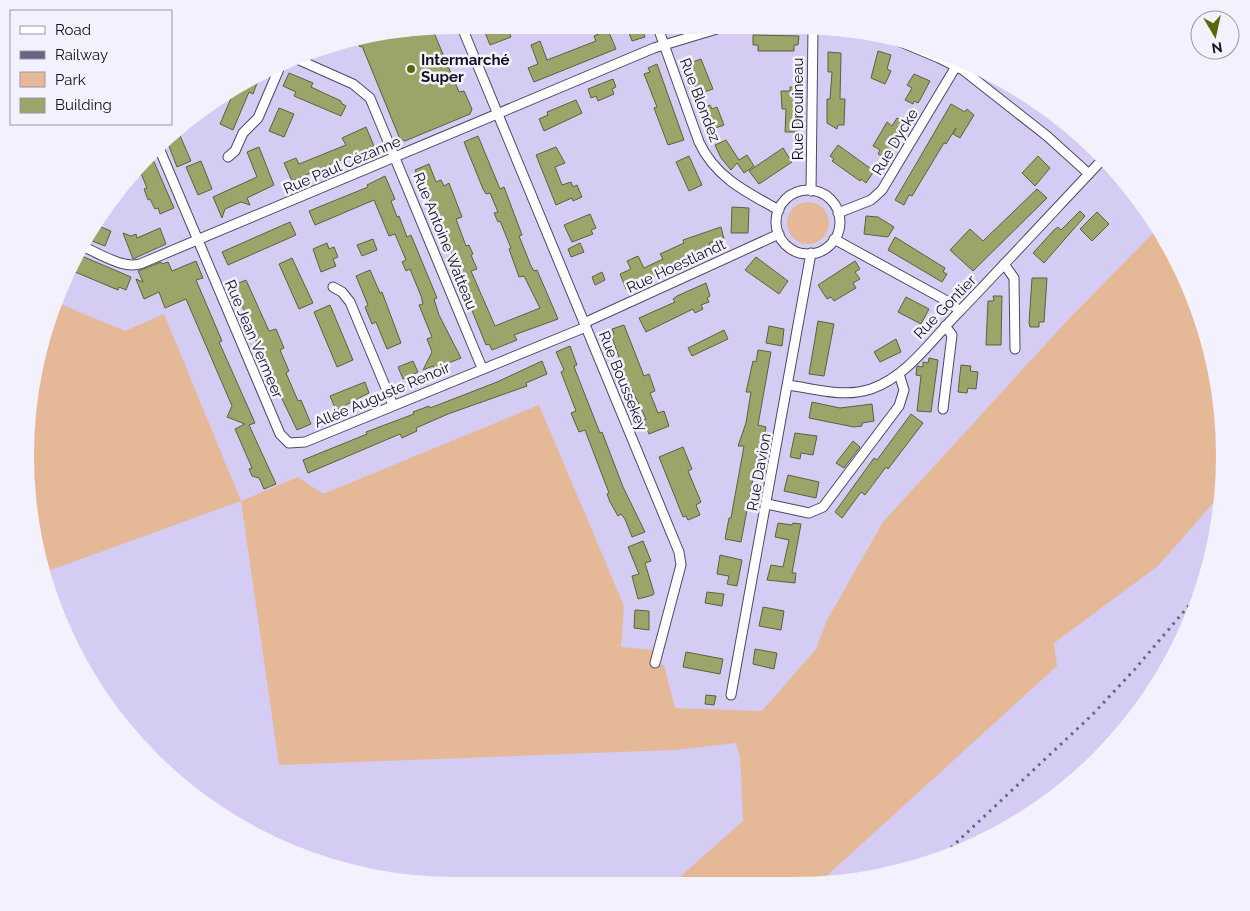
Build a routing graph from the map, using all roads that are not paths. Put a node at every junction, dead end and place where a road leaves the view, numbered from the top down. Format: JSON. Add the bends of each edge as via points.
{"nodes":[{"id":1,"x":465,"y":34,"type":"edge"},
{"id":2,"x":660,"y":34,"type":"edge"},
{"id":3,"x":699,"y":34,"type":"edge"},
{"id":4,"x":813,"y":35,"type":"edge"},
{"id":5,"x":664,"y":44,"type":"junction"},
{"id":6,"x":304,"y":62,"type":"edge"},
{"id":7,"x":956,"y":66,"type":"edge"},
{"id":8,"x":961,"y":68,"type":"edge"},
{"id":9,"x":277,"y":73,"type":"edge"},
{"id":10,"x":498,"y":114,"type":"junction"},
{"id":11,"x":161,"y":153,"type":"edge"},
{"id":12,"x":228,"y":157,"type":"dead end"},
{"id":13,"x":396,"y":157,"type":"junction"},
{"id":14,"x":1099,"y":163,"type":"edge"},
{"id":15,"x":1089,"y":174,"type":"junction"},
{"id":16,"x":811,"y":191,"type":"junction"},
{"id":17,"x":779,"y":210,"type":"junction"},
{"id":18,"x":838,"y":213,"type":"junction"},
{"id":19,"x":779,"y":234,"type":"junction"},
{"id":20,"x":834,"y":239,"type":"junction"},
{"id":21,"x":197,"y":240,"type":"junction"},
{"id":22,"x":88,"y":248,"type":"edge"},
{"id":23,"x":811,"y":254,"type":"junction"},
{"id":24,"x":1004,"y":264,"type":"junction"},
{"id":25,"x":333,"y":287,"type":"dead end"},
{"id":26,"x":960,"y":311,"type":"junction"},
{"id":27,"x":585,"y":325,"type":"junction"},
{"id":28,"x":945,"y":326,"type":"junction"},
{"id":29,"x":1016,"y":349,"type":"dead end"},
{"id":30,"x":482,"y":368,"type":"junction"},
{"id":31,"x":898,"y":374,"type":"junction"},
{"id":32,"x":788,"y":385,"type":"junction"},
{"id":33,"x":394,"y":405,"type":"junction"},
{"id":34,"x":943,"y":409,"type":"dead end"},
{"id":35,"x":292,"y":444,"type":"joint"},
{"id":36,"x":767,"y":504,"type":"junction"},
{"id":37,"x":655,"y":663,"type":"dead end"},
{"id":38,"x":730,"y":695,"type":"dead end"}],
"edges":[{"from":1,"to":10,"type":"street","name":"Rue Boussekey"},
{"from":2,"to":5,"type":"street","name":"Rue Blondez"},
{"from":3,"to":5,"type":"street","name":"Rue Paul Cézanne"},
{"from":4,"to":16,"type":"street","name":"Rue Drouineau"},
{"from":5,"to":10,"type":"street","name":"Rue Paul Cézanne"},
{"from":5,"to":17,"type":"street","name":"Rue Blondez","via":[[708,158],[730,182]]},
{"from":6,"to":13,"type":"street","name":"Rue Antoine Watteau","via":[[365,92],[374,104]]},
{"from":7,"to":18,"type":"street","name":"Rue Dycke","via":[[882,190],[871,200]]},
{"from":8,"to":15,"type":"street"},
{"from":9,"to":12,"type":"street","via":[[258,118],[243,133],[235,151]]},
{"from":10,"to":13,"type":"street","name":"Rue Paul Cézanne"},
{"from":10,"to":27,"type":"street","name":"Rue Boussekey"},
{"from":11,"to":21,"type":"street","name":"Rue Jean Vermeer"},
{"from":13,"to":21,"type":"street","name":"Rue Paul Cézanne"},
{"from":13,"to":30,"type":"street","name":"Rue Antoine Watteau"},
{"from":14,"to":15,"type":"street","name":"Rue Gontier"},
{"from":15,"to":24,"type":"street","name":"Rue Gontier"},
{"from":16,"to":17,"type":"street","via":[[792,195]]},
{"from":16,"to":18,"type":"street","via":[[828,198]]},
{"from":17,"to":19,"type":"street","via":[[776,222]]},
{"from":18,"to":20,"type":"street","via":[[839,228]]},
{"from":19,"to":23,"type":"street","via":[[792,249]]},
{"from":19,"to":27,"type":"street","name":"Rue Hoestlandt"},
{"from":20,"to":23,"type":"street","via":[[824,249]]},
{"from":20,"to":26,"type":"street"},
{"from":21,"to":22,"type":"street","name":"Rue Paul Cézanne","via":[[132,266]]},
{"from":21,"to":35,"type":"street","name":"Rue Jean Vermeer","via":[[280,434]]},
{"from":23,"to":32,"type":"street","name":"Rue Davion"},
{"from":24,"to":26,"type":"street","name":"Rue Gontier"},
{"from":24,"to":29,"type":"street","via":[[1014,278]]},
{"from":25,"to":33,"type":"street","via":[[350,302]]},
{"from":26,"to":28,"type":"street","name":"Rue Gontier"},
{"from":27,"to":30,"type":"street"},
{"from":27,"to":37,"type":"street","name":"Rue Boussekey","via":[[680,558]]},
{"from":28,"to":31,"type":"street","name":"Rue Gontier"},
{"from":28,"to":34,"type":"street","via":[[952,335]]},
{"from":30,"to":33,"type":"street","name":"Allée Auguste Renoir"},
{"from":31,"to":32,"type":"street","name":"Rue Gontier","via":[[878,386],[854,393]]},
{"from":31,"to":36,"type":"street","via":[[904,390],[899,406],[821,508],[809,512]]},
{"from":32,"to":36,"type":"street","name":"Rue Davion"},
{"from":33,"to":35,"type":"street","name":"Allée Auguste Renoir","via":[[305,442]]},
{"from":36,"to":38,"type":"street","name":"Rue Davion"}]}
